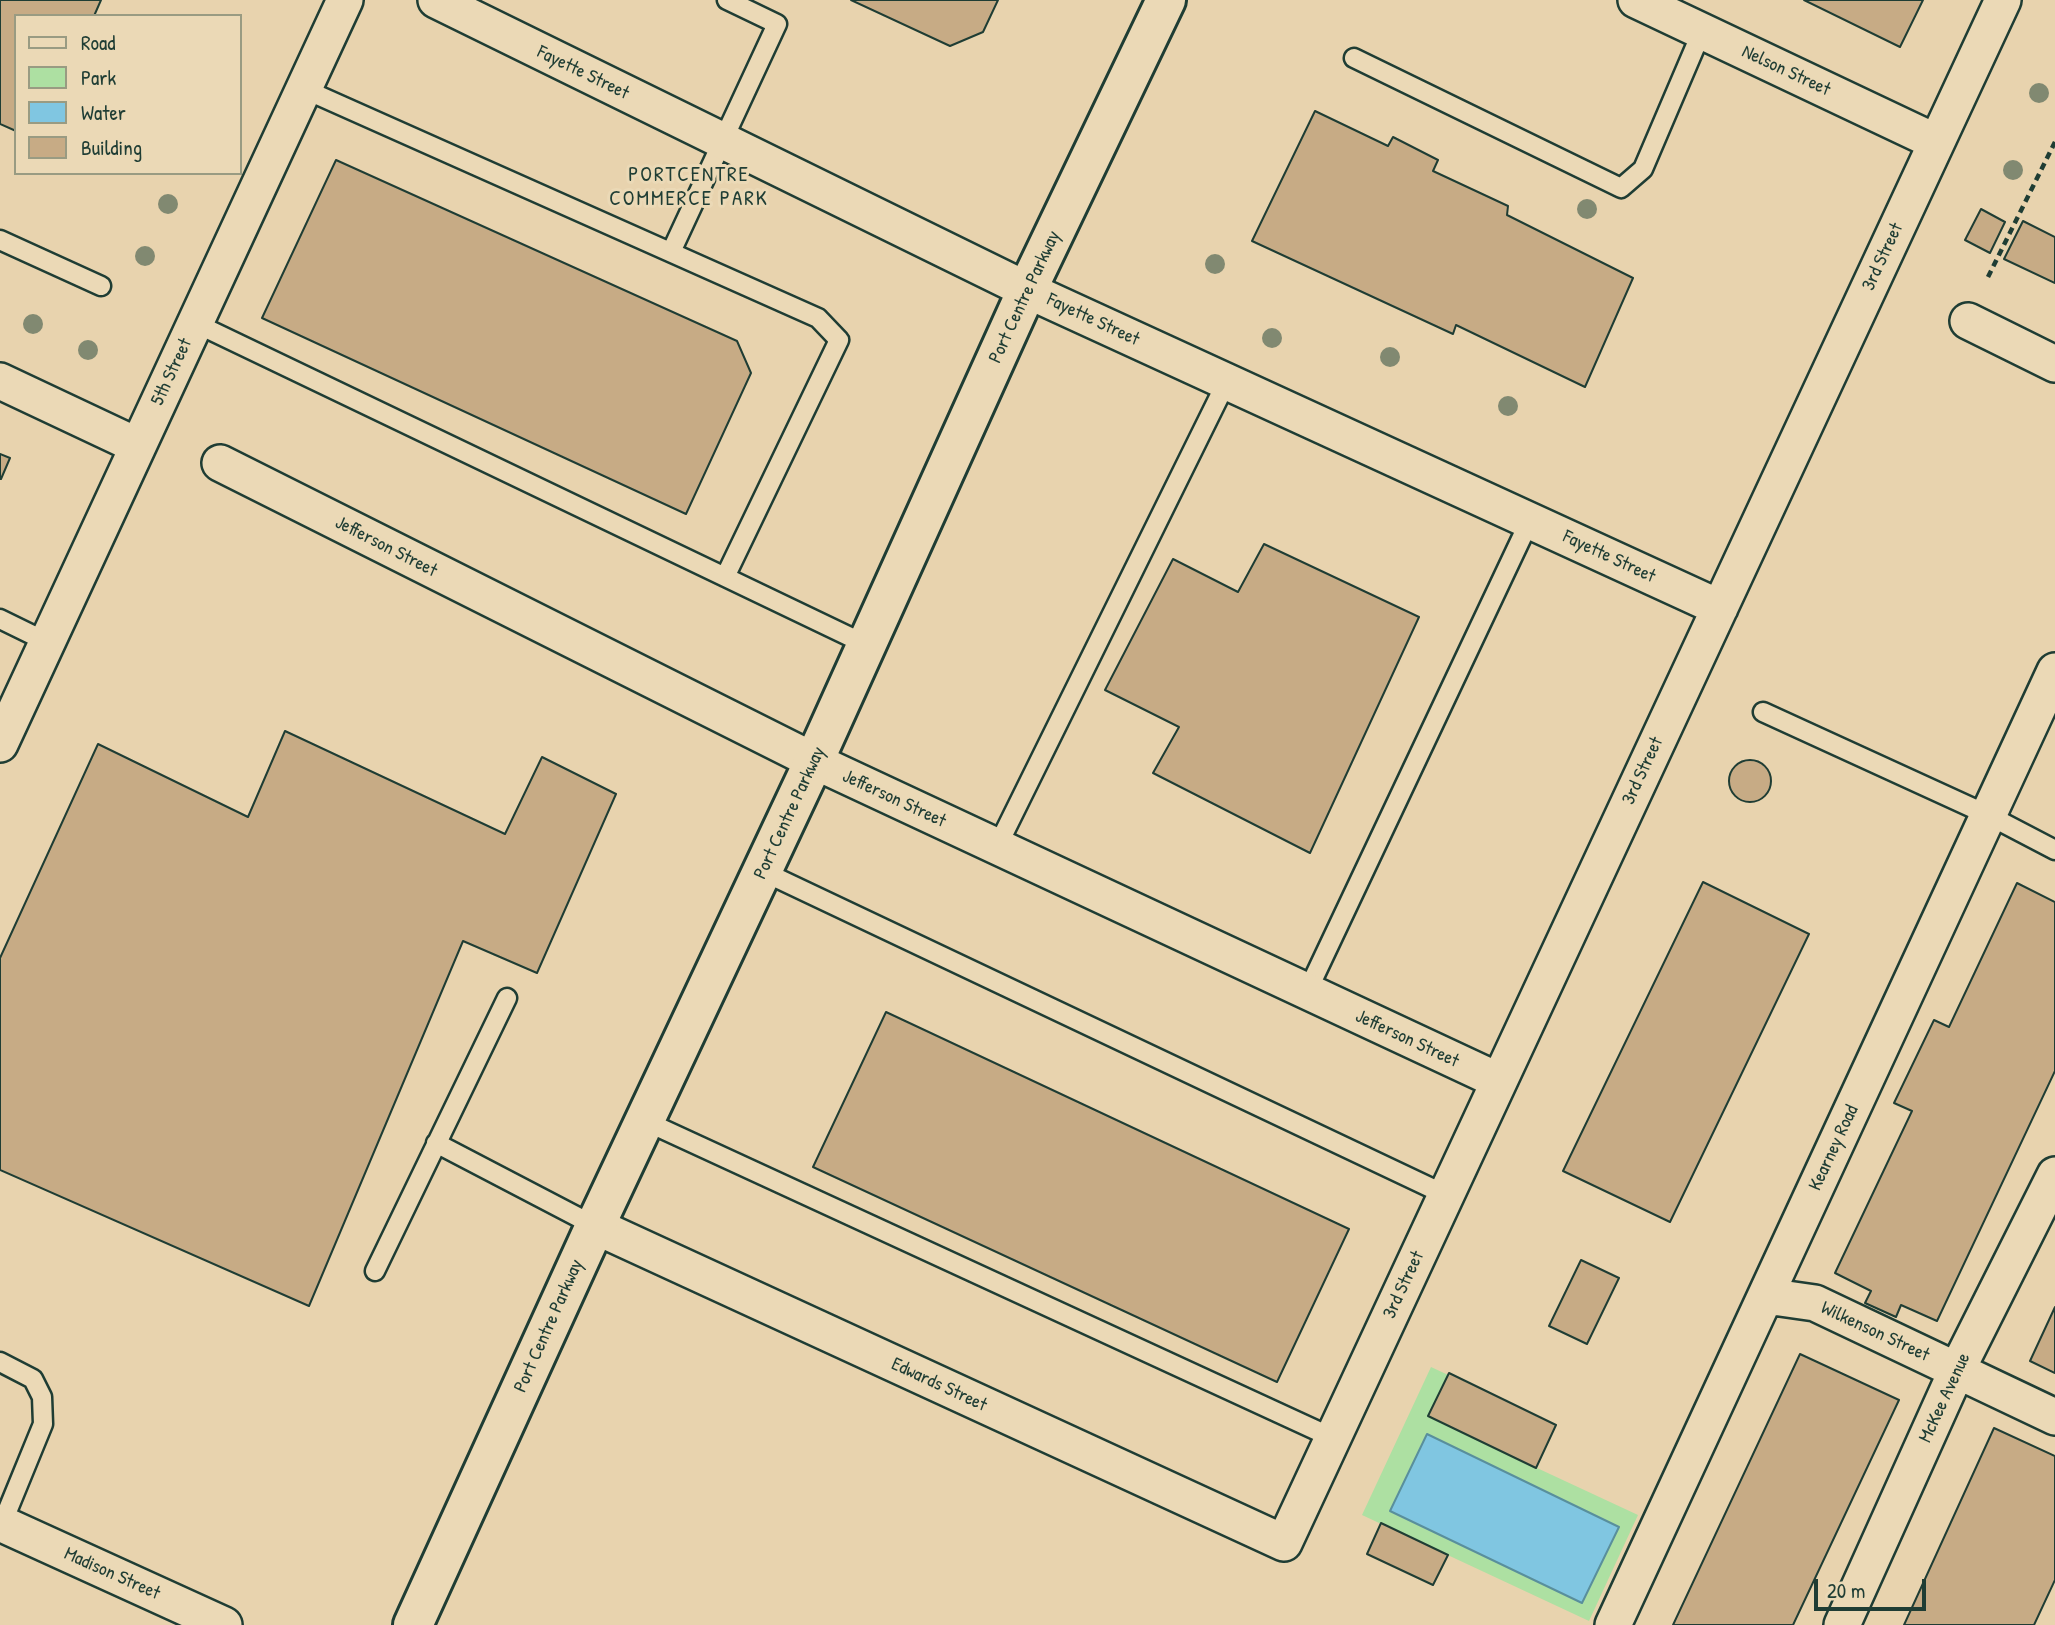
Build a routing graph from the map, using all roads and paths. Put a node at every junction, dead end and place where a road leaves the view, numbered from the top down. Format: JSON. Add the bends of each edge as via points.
{"nodes":[{"id":1,"x":345,"y":0,"type":"edge"},
{"id":2,"x":436,"y":0,"type":"edge"},
{"id":3,"x":727,"y":0,"type":"edge"},
{"id":4,"x":1166,"y":0,"type":"edge"},
{"id":5,"x":1636,"y":0,"type":"edge"},
{"id":6,"x":2003,"y":0,"type":"edge"},
{"id":7,"x":1702,"y":31,"type":"junction"},
{"id":8,"x":1354,"y":58,"type":"dead end"},
{"id":9,"x":304,"y":89,"type":"junction"},
{"id":10,"x":722,"y":141,"type":"junction"},
{"id":11,"x":1936,"y":142,"type":"junction"},
{"id":12,"x":2055,"y":142,"type":"edge"},
{"id":13,"x":0,"y":240,"type":"edge"},
{"id":14,"x":671,"y":252,"type":"junction"},
{"id":15,"x":1988,"y":277,"type":"dead end"},
{"id":16,"x":101,"y":286,"type":"dead end"},
{"id":17,"x":1027,"y":290,"type":"junction"},
{"id":18,"x":1968,"y":321,"type":"dead end"},
{"id":19,"x":195,"y":323,"type":"junction"},
{"id":20,"x":2055,"y":364,"type":"edge"},
{"id":21,"x":1227,"y":381,"type":"junction"},
{"id":22,"x":0,"y":382,"type":"edge"},
{"id":23,"x":138,"y":446,"type":"junction"},
{"id":24,"x":220,"y":463,"type":"dead end"},
{"id":25,"x":1530,"y":520,"type":"junction"},
{"id":26,"x":725,"y":577,"type":"junction"},
{"id":27,"x":1720,"y":608,"type":"junction"},
{"id":28,"x":0,"y":619,"type":"edge"},
{"id":29,"x":47,"y":642,"type":"junction"},
{"id":30,"x":867,"y":645,"type":"junction"},
{"id":31,"x":2055,"y":671,"type":"edge"},
{"id":32,"x":1763,"y":712,"type":"dead end"},
{"id":33,"x":0,"y":744,"type":"edge"},
{"id":34,"x":814,"y":761,"type":"junction"},
{"id":35,"x":1988,"y":815,"type":"junction"},
{"id":36,"x":997,"y":847,"type":"junction"},
{"id":37,"x":2055,"y":850,"type":"edge"},
{"id":38,"x":762,"y":871,"type":"junction"},
{"id":39,"x":1307,"y":992,"type":"junction"},
{"id":40,"x":507,"y":998,"type":"dead end"},
{"id":41,"x":1499,"y":1082,"type":"junction"},
{"id":42,"x":645,"y":1121,"type":"junction"},
{"id":43,"x":436,"y":1143,"type":"junction"},
{"id":44,"x":2055,"y":1175,"type":"edge"},
{"id":45,"x":1446,"y":1195,"type":"junction"},
{"id":46,"x":595,"y":1226,"type":"junction"},
{"id":47,"x":375,"y":1271,"type":"dead end"},
{"id":48,"x":1766,"y":1296,"type":"junction"},
{"id":49,"x":0,"y":1362,"type":"edge"},
{"id":50,"x":1957,"y":1370,"type":"junction"},
{"id":51,"x":2055,"y":1418,"type":"edge"},
{"id":52,"x":1333,"y":1438,"type":"junction"},
{"id":53,"x":1,"y":1524,"type":"edge"},
{"id":54,"x":1284,"y":1543,"type":"joint"},
{"id":55,"x":224,"y":1625,"type":"edge"},
{"id":56,"x":413,"y":1625,"type":"edge"},
{"id":57,"x":1613,"y":1625,"type":"edge"},
{"id":58,"x":1842,"y":1625,"type":"edge"}],
"edges":[{"from":1,"to":9,"type":"street","name":"5th Street"},
{"from":2,"to":10,"type":"street","name":"Fayette Street"},
{"from":3,"to":10,"type":"lane","via":[[777,24]]},
{"from":4,"to":17,"type":"main road","name":"Port Centre Parkway"},
{"from":5,"to":7,"type":"street","name":"Nelson Street"},
{"from":6,"to":11,"type":"street","name":"3rd Street"},
{"from":7,"to":8,"type":"lane","via":[[1643,169],[1621,188]]},
{"from":7,"to":11,"type":"street","name":"Nelson Street"},
{"from":9,"to":14,"type":"lane"},
{"from":9,"to":19,"type":"street","name":"5th Street"},
{"from":10,"to":14,"type":"lane"},
{"from":10,"to":17,"type":"street","name":"Fayette Street"},
{"from":11,"to":27,"type":"street","name":"3rd Street"},
{"from":12,"to":15,"type":"path"},
{"from":13,"to":16,"type":"lane"},
{"from":14,"to":26,"type":"lane","via":[[818,318],[839,340]]},
{"from":17,"to":21,"type":"street","name":"Fayette Street"},
{"from":17,"to":30,"type":"main road","name":"Port Centre Parkway"},
{"from":18,"to":20,"type":"street"},
{"from":19,"to":23,"type":"street","name":"5th Street"},
{"from":19,"to":26,"type":"lane"},
{"from":21,"to":25,"type":"street","name":"Fayette Street"},
{"from":21,"to":36,"type":"lane"},
{"from":22,"to":23,"type":"street"},
{"from":23,"to":29,"type":"street","name":"5th Street"},
{"from":24,"to":34,"type":"street","name":"Jefferson Street"},
{"from":25,"to":27,"type":"street","name":"Fayette Street"},
{"from":25,"to":39,"type":"lane"},
{"from":26,"to":30,"type":"lane"},
{"from":27,"to":41,"type":"street","name":"3rd Street"},
{"from":28,"to":29,"type":"lane"},
{"from":29,"to":33,"type":"street","name":"5th Street"},
{"from":30,"to":34,"type":"main road","name":"Port Centre Parkway"},
{"from":31,"to":35,"type":"street","name":"Kearney Road"},
{"from":32,"to":35,"type":"lane"},
{"from":34,"to":36,"type":"street","name":"Jefferson Street"},
{"from":34,"to":38,"type":"main road","name":"Port Centre Parkway"},
{"from":35,"to":37,"type":"lane"},
{"from":35,"to":48,"type":"street","name":"Kearney Road"},
{"from":36,"to":39,"type":"street","name":"Jefferson Street"},
{"from":38,"to":42,"type":"main road","name":"Port Centre Parkway"},
{"from":38,"to":45,"type":"lane"},
{"from":39,"to":41,"type":"street","name":"Jefferson Street"},
{"from":40,"to":43,"type":"lane"},
{"from":41,"to":45,"type":"street","name":"3rd Street"},
{"from":42,"to":46,"type":"main road","name":"Port Centre Parkway"},
{"from":42,"to":52,"type":"lane"},
{"from":43,"to":46,"type":"lane"},
{"from":43,"to":47,"type":"lane"},
{"from":44,"to":50,"type":"street","name":"McKee Avenue"},
{"from":45,"to":52,"type":"street","name":"3rd Street"},
{"from":46,"to":54,"type":"street","name":"Edwards Street"},
{"from":46,"to":56,"type":"main road","name":"Port Centre Parkway"},
{"from":48,"to":50,"type":"street","name":"Wilkenson Street","via":[[1815,1303]]},
{"from":48,"to":57,"type":"street","name":"Kearney Road"},
{"from":49,"to":53,"type":"lane","via":[[33,1379],[41,1396],[43,1424]]},
{"from":50,"to":51,"type":"street","name":"Wilkenson Street"},
{"from":50,"to":58,"type":"street","name":"McKee Avenue"},
{"from":52,"to":54,"type":"street","name":"3rd Street"},
{"from":53,"to":55,"type":"street","name":"Madison Street"}]}
